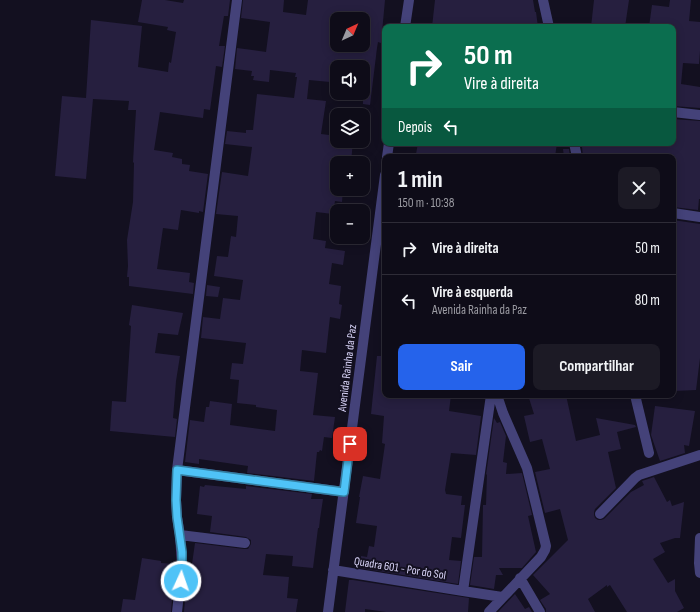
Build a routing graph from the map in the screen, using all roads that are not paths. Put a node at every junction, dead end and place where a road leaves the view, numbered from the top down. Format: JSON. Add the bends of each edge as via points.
{"nodes":[{"id":1,"x":237,"y":0,"type":"edge"},
{"id":2,"x":409,"y":0,"type":"edge"},
{"id":3,"x":543,"y":0,"type":"edge"},
{"id":4,"x":405,"y":24,"type":"edge"},
{"id":5,"x":548,"y":24,"type":"edge"},
{"id":6,"x":676,"y":112,"type":"edge"},
{"id":7,"x":700,"y":115,"type":"edge"},
{"id":8,"x":382,"y":198,"type":"edge"},
{"id":9,"x":676,"y":213,"type":"edge"},
{"id":10,"x":700,"y":217,"type":"edge"},
{"id":11,"x":491,"y":398,"type":"edge"},
{"id":12,"x":498,"y":398,"type":"edge"},
{"id":13,"x":636,"y":398,"type":"edge"},
{"id":14,"x":649,"y":453,"type":"dead end"},
{"id":15,"x":700,"y":455,"type":"edge"},
{"id":16,"x":177,"y":470,"type":"junction"},
{"id":17,"x":344,"y":492,"type":"junction"},
{"id":18,"x":600,"y":514,"type":"dead end"},
{"id":19,"x":180,"y":535,"type":"junction"},
{"id":20,"x":700,"y":538,"type":"edge"},
{"id":21,"x":245,"y":543,"type":"dead end"},
{"id":22,"x":333,"y":570,"type":"junction"},
{"id":23,"x":700,"y":573,"type":"edge"},
{"id":24,"x":520,"y":578,"type":"junction"},
{"id":25,"x":463,"y":592,"type":"junction"},
{"id":26,"x":502,"y":597,"type":"junction"},
{"id":27,"x":177,"y":612,"type":"edge"},
{"id":28,"x":328,"y":612,"type":"edge"},
{"id":29,"x":489,"y":612,"type":"edge"},
{"id":30,"x":540,"y":612,"type":"edge"}],
"edges":[{"from":1,"to":16,"type":"street"},
{"from":2,"to":4,"type":"street"},
{"from":3,"to":5,"type":"street"},
{"from":6,"to":7,"type":"street"},
{"from":8,"to":17,"type":"street","name":"Avenida Rainha da Paz"},
{"from":9,"to":10,"type":"street"},
{"from":11,"to":25,"type":"street"},
{"from":12,"to":24,"type":"street","via":[[527,468],[546,546],[544,554]]},
{"from":13,"to":14,"type":"street"},
{"from":15,"to":18,"type":"street","via":[[635,478]]},
{"from":16,"to":17,"type":"street"},
{"from":16,"to":19,"type":"street","via":[[177,517]]},
{"from":17,"to":22,"type":"street","name":"Avenida Rainha da Paz"},
{"from":19,"to":21,"type":"street"},
{"from":19,"to":27,"type":"street","via":[[182,566]]},
{"from":20,"to":23,"type":"street"},
{"from":22,"to":25,"type":"street","name":"Quadra 601 - Por do Sol"},
{"from":22,"to":28,"type":"street","name":"Avenida Rainha da Paz"},
{"from":24,"to":26,"type":"street"},
{"from":24,"to":30,"type":"street"},
{"from":25,"to":26,"type":"street","name":"Quadra 601 - Por do Sol"},
{"from":26,"to":29,"type":"street"}]}
